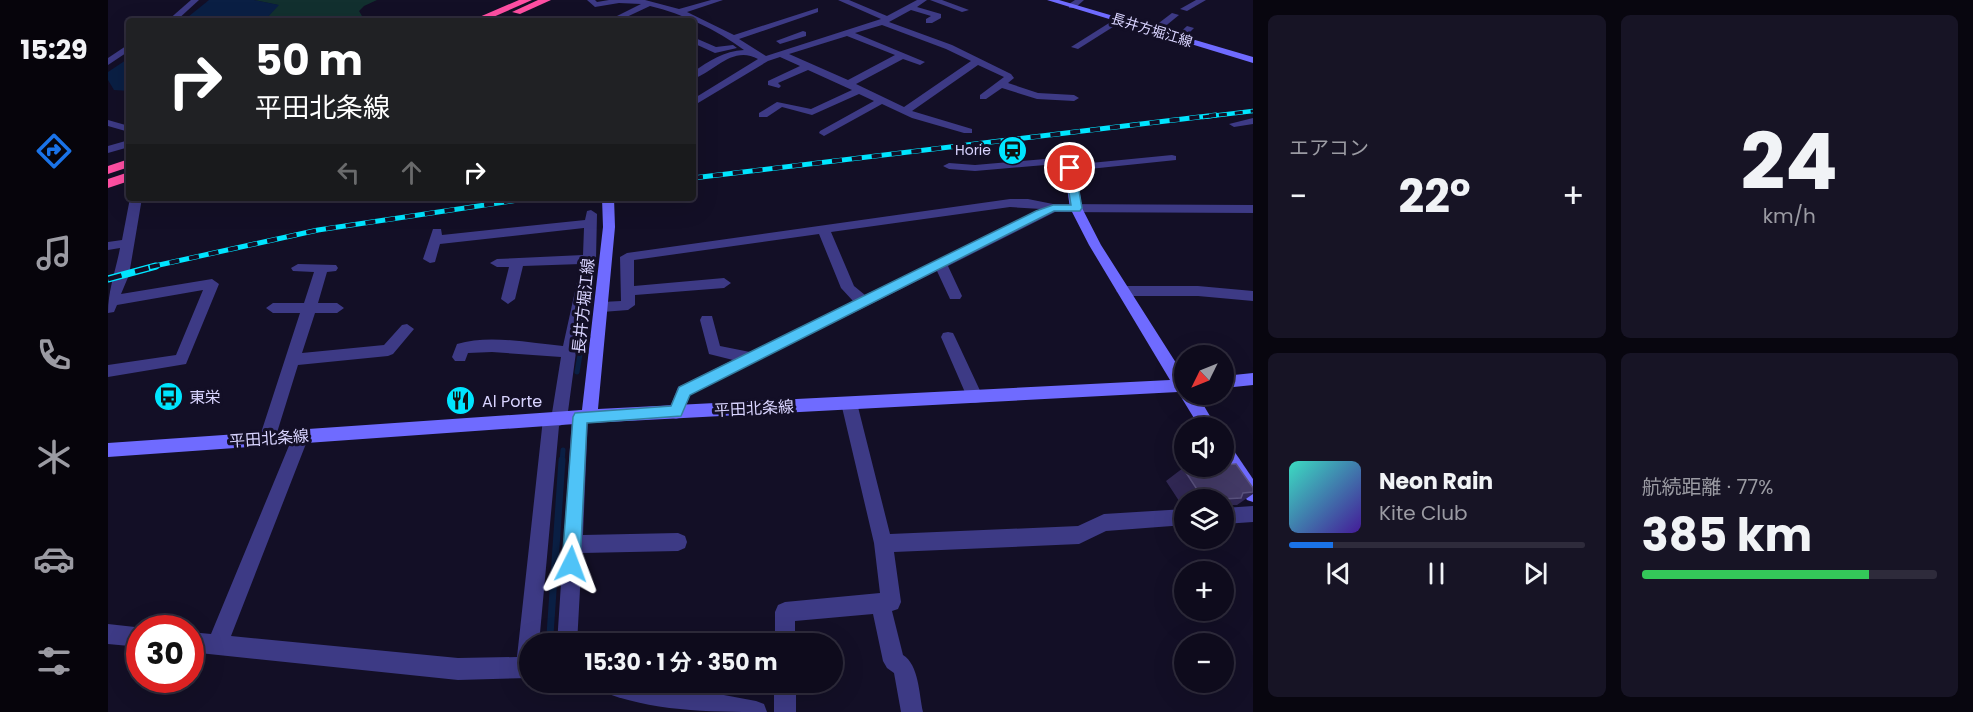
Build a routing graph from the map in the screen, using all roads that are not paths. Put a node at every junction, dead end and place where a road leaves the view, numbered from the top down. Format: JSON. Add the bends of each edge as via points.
{"nodes":[{"id":1,"x":195,"y":0,"type":"edge"},
{"id":2,"x":527,"y":0,"type":"edge"},
{"id":3,"x":546,"y":0,"type":"edge"},
{"id":4,"x":591,"y":0,"type":"edge"},
{"id":5,"x":719,"y":0,"type":"edge"},
{"id":6,"x":842,"y":0,"type":"edge"},
{"id":7,"x":923,"y":0,"type":"edge"},
{"id":8,"x":934,"y":0,"type":"edge"},
{"id":9,"x":1051,"y":0,"type":"edge"},
{"id":10,"x":1080,"y":0,"type":"edge"},
{"id":11,"x":1175,"y":0,"type":"edge"},
{"id":12,"x":1202,"y":0,"type":"edge"},
{"id":13,"x":632,"y":1,"type":"edge"},
{"id":14,"x":648,"y":4,"type":"junction"},
{"id":15,"x":1072,"y":6,"type":"junction"},
{"id":16,"x":910,"y":7,"type":"junction"},
{"id":17,"x":966,"y":10,"type":"dead end"},
{"id":18,"x":679,"y":12,"type":"junction"},
{"id":19,"x":824,"y":14,"type":"dead end"},
{"id":20,"x":1175,"y":15,"type":"dead end"},
{"id":21,"x":175,"y":18,"type":"edge"},
{"id":22,"x":482,"y":18,"type":"edge"},
{"id":23,"x":502,"y":18,"type":"edge"},
{"id":24,"x":618,"y":18,"type":"edge"},
{"id":25,"x":694,"y":18,"type":"edge"},
{"id":26,"x":696,"y":19,"type":"edge"},
{"id":27,"x":885,"y":20,"type":"junction"},
{"id":28,"x":1120,"y":20,"type":"junction"},
{"id":29,"x":929,"y":21,"type":"dead end"},
{"id":30,"x":1190,"y":28,"type":"dead end"},
{"id":31,"x":1154,"y":31,"type":"junction"},
{"id":32,"x":847,"y":33,"type":"junction"},
{"id":33,"x":733,"y":38,"type":"junction"},
{"id":34,"x":1179,"y":38,"type":"junction"},
{"id":35,"x":696,"y":41,"type":"edge"},
{"id":36,"x":780,"y":42,"type":"dead end"},
{"id":37,"x":809,"y":45,"type":"junction"},
{"id":38,"x":1074,"y":47,"type":"dead end"},
{"id":39,"x":126,"y":49,"type":"edge"},
{"id":40,"x":748,"y":51,"type":"junction"},
{"id":41,"x":780,"y":54,"type":"junction"},
{"id":42,"x":903,"y":56,"type":"junction"},
{"id":43,"x":765,"y":59,"type":"junction"},
{"id":44,"x":1253,"y":60,"type":"edge"},
{"id":45,"x":977,"y":61,"type":"junction"},
{"id":46,"x":108,"y":62,"type":"edge"},
{"id":47,"x":920,"y":63,"type":"dead end"},
{"id":48,"x":809,"y":66,"type":"junction"},
{"id":49,"x":696,"y":74,"type":"edge"},
{"id":50,"x":848,"y":84,"type":"junction"},
{"id":51,"x":1001,"y":84,"type":"junction"},
{"id":52,"x":776,"y":86,"type":"dead end"},
{"id":53,"x":859,"y":90,"type":"junction"},
{"id":54,"x":982,"y":97,"type":"dead end"},
{"id":55,"x":1074,"y":98,"type":"dead end"},
{"id":56,"x":696,"y":101,"type":"edge"},
{"id":57,"x":880,"y":101,"type":"junction"},
{"id":58,"x":905,"y":111,"type":"junction"},
{"id":59,"x":764,"y":116,"type":"dead end"},
{"id":60,"x":1253,"y":121,"type":"edge"},
{"id":61,"x":108,"y":123,"type":"edge"},
{"id":62,"x":1233,"y":124,"type":"dead end"},
{"id":63,"x":126,"y":128,"type":"edge"},
{"id":64,"x":968,"y":131,"type":"dead end"},
{"id":65,"x":824,"y":133,"type":"dead end"},
{"id":66,"x":126,"y":144,"type":"edge"},
{"id":67,"x":108,"y":150,"type":"edge"},
{"id":68,"x":1172,"y":158,"type":"dead end"},
{"id":69,"x":126,"y":164,"type":"edge"},
{"id":70,"x":949,"y":166,"type":"dead end"},
{"id":71,"x":1070,"y":168,"type":"junction"},
{"id":72,"x":108,"y":170,"type":"edge"},
{"id":73,"x":126,"y":177,"type":"edge"},
{"id":74,"x":108,"y":184,"type":"edge"},
{"id":75,"x":135,"y":201,"type":"edge"},
{"id":76,"x":608,"y":201,"type":"edge"},
{"id":77,"x":1053,"y":208,"type":"junction"},
{"id":78,"x":1077,"y":208,"type":"junction"},
{"id":79,"x":1253,"y":209,"type":"edge"},
{"id":80,"x":824,"y":230,"type":"junction"},
{"id":81,"x":128,"y":243,"type":"junction"},
{"id":82,"x":108,"y":246,"type":"edge"},
{"id":83,"x":430,"y":259,"type":"dead end"},
{"id":84,"x":589,"y":259,"type":"junction"},
{"id":85,"x":517,"y":262,"type":"junction"},
{"id":86,"x":498,"y":263,"type":"dead end"},
{"id":87,"x":940,"y":263,"type":"junction"},
{"id":88,"x":298,"y":268,"type":"dead end"},
{"id":89,"x":724,"y":283,"type":"dead end"},
{"id":90,"x":628,"y":290,"type":"junction"},
{"id":91,"x":1123,"y":291,"type":"junction"},
{"id":92,"x":955,"y":296,"type":"dead end"},
{"id":93,"x":1253,"y":296,"type":"edge"},
{"id":94,"x":508,"y":299,"type":"dead end"},
{"id":95,"x":863,"y":302,"type":"junction"},
{"id":96,"x":110,"y":305,"type":"edge"},
{"id":97,"x":602,"y":307,"type":"junction"},
{"id":98,"x":273,"y":308,"type":"dead end"},
{"id":99,"x":308,"y":308,"type":"junction"},
{"id":100,"x":337,"y":308,"type":"dead end"},
{"id":101,"x":707,"y":320,"type":"dead end"},
{"id":102,"x":407,"y":329,"type":"dead end"},
{"id":103,"x":948,"y":337,"type":"dead end"},
{"id":104,"x":569,"y":352,"type":"junction"},
{"id":105,"x":460,"y":357,"type":"dead end"},
{"id":106,"x":752,"y":358,"type":"junction"},
{"id":107,"x":292,"y":360,"type":"junction"},
{"id":108,"x":108,"y":371,"type":"edge"},
{"id":109,"x":1174,"y":372,"type":"edge"},
{"id":110,"x":1253,"y":379,"type":"edge"},
{"id":111,"x":1234,"y":381,"type":"edge"},
{"id":112,"x":1174,"y":389,"type":"edge"},
{"id":113,"x":975,"y":397,"type":"junction"},
{"id":114,"x":849,"y":404,"type":"junction"},
{"id":115,"x":676,"y":412,"type":"junction"},
{"id":116,"x":584,"y":417,"type":"junction"},
{"id":117,"x":555,"y":419,"type":"junction"},
{"id":118,"x":301,"y":436,"type":"junction"},
{"id":119,"x":267,"y":439,"type":"junction"},
{"id":120,"x":108,"y":450,"type":"edge"},
{"id":121,"x":1234,"y":465,"type":"edge"},
{"id":122,"x":1253,"y":494,"type":"edge"},
{"id":123,"x":1253,"y":514,"type":"edge"},
{"id":124,"x":1234,"y":515,"type":"edge"},
{"id":125,"x":1174,"y":518,"type":"edge"},
{"id":126,"x":678,"y":542,"type":"dead end"},
{"id":127,"x":883,"y":543,"type":"junction"},
{"id":128,"x":572,"y":544,"type":"junction"},
{"id":129,"x":880,"y":603,"type":"junction"},
{"id":130,"x":532,"y":633,"type":"edge"},
{"id":131,"x":568,"y":633,"type":"edge"},
{"id":132,"x":785,"y":633,"type":"edge"},
{"id":133,"x":108,"y":634,"type":"edge"},
{"id":134,"x":126,"y":636,"type":"edge"},
{"id":135,"x":204,"y":644,"type":"edge"},
{"id":136,"x":217,"y":645,"type":"junction"},
{"id":137,"x":519,"y":667,"type":"edge"},
{"id":138,"x":652,"y":693,"type":"edge"},
{"id":139,"x":785,"y":693,"type":"edge"},
{"id":140,"x":756,"y":712,"type":"edge"},
{"id":141,"x":785,"y":712,"type":"edge"},
{"id":142,"x":912,"y":712,"type":"edge"}],
"edges":[{"from":1,"to":21,"type":"street"},
{"from":2,"to":22,"type":"highway"},
{"from":3,"to":23,"type":"highway"},
{"from":4,"to":13,"type":"street","via":[[595,5]]},
{"from":5,"to":18,"type":"street"},
{"from":6,"to":27,"type":"street"},
{"from":7,"to":16,"type":"street"},
{"from":8,"to":17,"type":"street"},
{"from":9,"to":15,"type":"main road","name":"長井方堀江線"},
{"from":10,"to":15,"type":"street"},
{"from":11,"to":12,"type":"street","via":[[1188,7]]},
{"from":13,"to":14,"type":"street"},
{"from":14,"to":18,"type":"street"},
{"from":14,"to":24,"type":"street"},
{"from":15,"to":28,"type":"main road","name":"長井方堀江線"},
{"from":16,"to":27,"type":"street"},
{"from":16,"to":29,"type":"street","via":[[938,16]]},
{"from":18,"to":25,"type":"street"},
{"from":19,"to":33,"type":"street","via":[[811,8]]},
{"from":20,"to":31,"type":"street"},
{"from":26,"to":33,"type":"street"},
{"from":27,"to":32,"type":"street"},
{"from":27,"to":45,"type":"street"},
{"from":28,"to":31,"type":"main road","name":"長井方堀江線"},
{"from":28,"to":38,"type":"street"},
{"from":30,"to":34,"type":"street"},
{"from":31,"to":34,"type":"main road","name":"長井方堀江線"},
{"from":32,"to":37,"type":"street"},
{"from":32,"to":42,"type":"street"},
{"from":33,"to":40,"type":"street"},
{"from":34,"to":44,"type":"main road","name":"長井方堀江線"},
{"from":35,"to":40,"type":"street","via":[[720,51]]},
{"from":36,"to":37,"type":"street","via":[[799,36]]},
{"from":37,"to":41,"type":"street"},
{"from":39,"to":46,"type":"street"},
{"from":40,"to":43,"type":"street"},
{"from":40,"to":49,"type":"street","via":[[726,54]]},
{"from":41,"to":43,"type":"street"},
{"from":41,"to":48,"type":"street"},
{"from":42,"to":47,"type":"street"},
{"from":42,"to":50,"type":"street"},
{"from":43,"to":56,"type":"street"},
{"from":45,"to":51,"type":"street","via":[[1010,78]]},
{"from":45,"to":58,"type":"street"},
{"from":48,"to":50,"type":"street"},
{"from":48,"to":52,"type":"street","via":[[771,83]]},
{"from":50,"to":53,"type":"street"},
{"from":51,"to":54,"type":"street"},
{"from":51,"to":55,"type":"street","via":[[1037,96]]},
{"from":53,"to":57,"type":"street"},
{"from":53,"to":59,"type":"street","via":[[812,112],[781,104]]},
{"from":57,"to":58,"type":"street"},
{"from":57,"to":65,"type":"street"},
{"from":58,"to":64,"type":"street"},
{"from":60,"to":62,"type":"street"},
{"from":61,"to":63,"type":"street"},
{"from":66,"to":67,"type":"street"},
{"from":68,"to":71,"type":"street"},
{"from":69,"to":72,"type":"highway"},
{"from":70,"to":71,"type":"street","via":[[975,168],[1045,162]]},
{"from":71,"to":78,"type":"main road"},
{"from":73,"to":74,"type":"highway"},
{"from":75,"to":81,"type":"street"},
{"from":76,"to":97,"type":"main road","name":"長井方堀江線"},
{"from":77,"to":78,"type":"street"},
{"from":77,"to":80,"type":"street","via":[[1010,203]]},
{"from":77,"to":87,"type":"street"},
{"from":78,"to":79,"type":"street"},
{"from":78,"to":91,"type":"main road"},
{"from":80,"to":90,"type":"street","via":[[627,257]]},
{"from":80,"to":95,"type":"street","via":[[848,288]]},
{"from":81,"to":82,"type":"street"},
{"from":81,"to":96,"type":"street","via":[[122,275]]},
{"from":83,"to":84,"type":"street","via":[[436,236],[591,219]]},
{"from":84,"to":85,"type":"street"},
{"from":84,"to":104,"type":"street"},
{"from":85,"to":86,"type":"street"},
{"from":85,"to":94,"type":"street"},
{"from":87,"to":92,"type":"street"},
{"from":87,"to":95,"type":"street"},
{"from":88,"to":99,"type":"street","via":[[327,268]]},
{"from":89,"to":90,"type":"street"},
{"from":90,"to":97,"type":"street","via":[[628,305]]},
{"from":91,"to":93,"type":"street"},
{"from":91,"to":109,"type":"main road"},
{"from":95,"to":106,"type":"street"},
{"from":96,"to":108,"type":"street","via":[[212,284],[181,360]]},
{"from":97,"to":116,"type":"main road","name":"長井方堀江線"},
{"from":98,"to":99,"type":"street"},
{"from":99,"to":100,"type":"street"},
{"from":99,"to":107,"type":"street"},
{"from":101,"to":106,"type":"street","via":[[714,350]]},
{"from":102,"to":107,"type":"street","via":[[387,350]]},
{"from":103,"to":113,"type":"street"},
{"from":104,"to":105,"type":"street","via":[[492,346],[462,348]]},
{"from":104,"to":117,"type":"street"},
{"from":106,"to":115,"type":"street","via":[[684,392]]},
{"from":107,"to":119,"type":"street"},
{"from":110,"to":111,"type":"main road"},
{"from":112,"to":113,"type":"main road","name":"平田北条線"},
{"from":113,"to":114,"type":"main road","name":"平田北条線"},
{"from":114,"to":115,"type":"main road","name":"平田北条線"},
{"from":114,"to":127,"type":"street"},
{"from":115,"to":116,"type":"main road","name":"平田北条線"},
{"from":116,"to":117,"type":"main road","name":"平田北条線"},
{"from":116,"to":128,"type":"street"},
{"from":117,"to":118,"type":"main road","name":"平田北条線"},
{"from":117,"to":130,"type":"street"},
{"from":118,"to":119,"type":"main road","name":"平田北条線"},
{"from":118,"to":136,"type":"street"},
{"from":119,"to":120,"type":"main road","name":"平田北条線"},
{"from":121,"to":122,"type":"main road"},
{"from":123,"to":124,"type":"street"},
{"from":125,"to":127,"type":"street","via":[[1104,523],[1079,535]]},
{"from":126,"to":128,"type":"street"},
{"from":127,"to":129,"type":"street","via":[[891,602]]},
{"from":128,"to":131,"type":"street"},
{"from":129,"to":132,"type":"street","via":[[785,612]]},
{"from":129,"to":142,"type":"street","via":[[894,661],[903,667]]},
{"from":133,"to":134,"type":"street"},
{"from":135,"to":136,"type":"street"},
{"from":136,"to":137,"type":"street","via":[[459,669]]},
{"from":138,"to":140,"type":"street"},
{"from":139,"to":141,"type":"street"}]}
